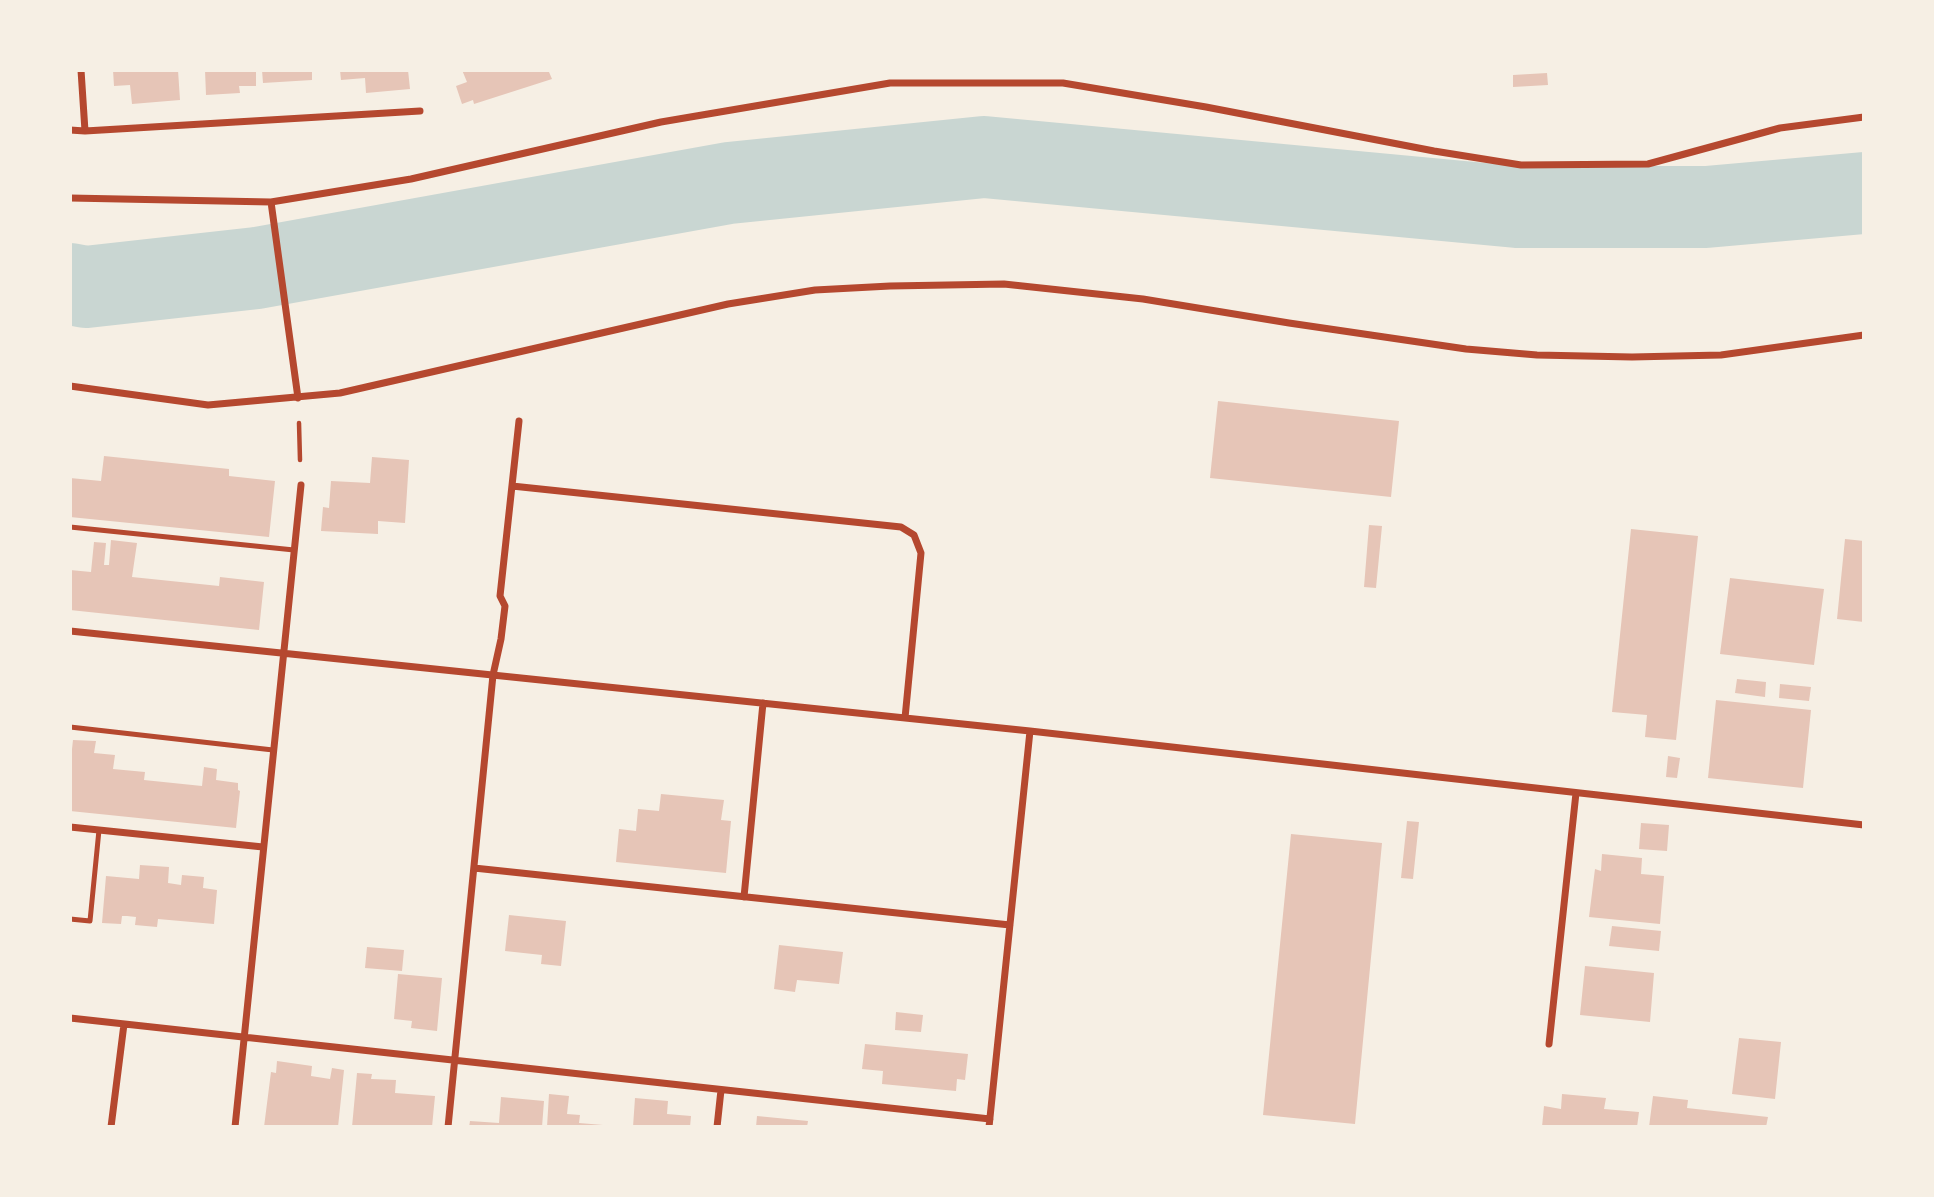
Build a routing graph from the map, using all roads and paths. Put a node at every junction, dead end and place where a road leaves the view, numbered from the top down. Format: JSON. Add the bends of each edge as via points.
{"nodes":[{"id":1,"x":81,"y":70,"type":"edge"},
{"id":2,"x":420,"y":111,"type":"dead end"},
{"id":3,"x":1864,"y":117,"type":"edge"},
{"id":4,"x":70,"y":130,"type":"edge"},
{"id":5,"x":85,"y":131,"type":"junction"},
{"id":6,"x":70,"y":198,"type":"edge"},
{"id":7,"x":271,"y":202,"type":"junction"},
{"id":8,"x":1864,"y":335,"type":"edge"},
{"id":9,"x":70,"y":386,"type":"edge"},
{"id":10,"x":298,"y":398,"type":"junction"},
{"id":11,"x":519,"y":421,"type":"dead end"},
{"id":12,"x":302,"y":485,"type":"joint"},
{"id":13,"x":512,"y":486,"type":"junction"},
{"id":14,"x":70,"y":527,"type":"edge"},
{"id":15,"x":294,"y":550,"type":"junction"},
{"id":16,"x":70,"y":631,"type":"edge"},
{"id":17,"x":283,"y":653,"type":"junction"},
{"id":18,"x":493,"y":675,"type":"junction"},
{"id":19,"x":762,"y":703,"type":"junction"},
{"id":20,"x":905,"y":718,"type":"junction"},
{"id":21,"x":70,"y":727,"type":"edge"},
{"id":22,"x":1030,"y":731,"type":"junction"},
{"id":23,"x":273,"y":750,"type":"junction"},
{"id":24,"x":1576,"y":793,"type":"junction"},
{"id":25,"x":1864,"y":825,"type":"edge"},
{"id":26,"x":70,"y":827,"type":"edge"},
{"id":27,"x":99,"y":830,"type":"junction"},
{"id":28,"x":263,"y":847,"type":"junction"},
{"id":29,"x":474,"y":868,"type":"junction"},
{"id":30,"x":744,"y":897,"type":"junction"},
{"id":31,"x":70,"y":919,"type":"edge"},
{"id":32,"x":1010,"y":925,"type":"junction"},
{"id":33,"x":70,"y":1018,"type":"edge"},
{"id":34,"x":124,"y":1024,"type":"junction"},
{"id":35,"x":244,"y":1037,"type":"junction"},
{"id":36,"x":1549,"y":1044,"type":"dead end"},
{"id":37,"x":454,"y":1059,"type":"junction"},
{"id":38,"x":721,"y":1090,"type":"junction"},
{"id":39,"x":989,"y":1123,"type":"edge"},
{"id":40,"x":111,"y":1127,"type":"edge"},
{"id":41,"x":235,"y":1127,"type":"edge"},
{"id":42,"x":448,"y":1127,"type":"edge"},
{"id":43,"x":718,"y":1127,"type":"edge"}],
"edges":[{"from":1,"to":5,"type":"street"},
{"from":2,"to":5,"type":"street"},
{"from":3,"to":7,"type":"street","via":[[1780,128],[1648,164],[1521,165],[1063,83],[890,83],[661,122],[411,179]]},
{"from":4,"to":5,"type":"street"},
{"from":6,"to":7,"type":"street"},
{"from":7,"to":10,"type":"street"},
{"from":8,"to":10,"type":"street","via":[[1721,355],[1537,355],[1004,284],[890,286],[815,290],[728,304],[340,393]]},
{"from":9,"to":10,"type":"street","via":[[208,405]]},
{"from":10,"to":12,"type":"path"},
{"from":11,"to":13,"type":"street"},
{"from":12,"to":15,"type":"street"},
{"from":13,"to":18,"type":"street","via":[[500,596],[505,606]]},
{"from":13,"to":20,"type":"street","via":[[901,527],[914,535],[921,553]]},
{"from":14,"to":15,"type":"lane"},
{"from":15,"to":17,"type":"street"},
{"from":16,"to":17,"type":"street"},
{"from":17,"to":18,"type":"street"},
{"from":17,"to":23,"type":"street"},
{"from":18,"to":19,"type":"street"},
{"from":18,"to":29,"type":"street"},
{"from":19,"to":20,"type":"street"},
{"from":19,"to":30,"type":"street"},
{"from":20,"to":22,"type":"street"},
{"from":21,"to":23,"type":"lane"},
{"from":22,"to":24,"type":"street"},
{"from":22,"to":32,"type":"street"},
{"from":23,"to":28,"type":"street"},
{"from":24,"to":25,"type":"street"},
{"from":24,"to":36,"type":"street"},
{"from":26,"to":27,"type":"street"},
{"from":27,"to":28,"type":"street"},
{"from":27,"to":31,"type":"lane","via":[[90,921]]},
{"from":28,"to":35,"type":"street"},
{"from":29,"to":30,"type":"street"},
{"from":29,"to":37,"type":"street"},
{"from":30,"to":32,"type":"street"},
{"from":32,"to":39,"type":"street"},
{"from":33,"to":34,"type":"street"},
{"from":34,"to":35,"type":"street"},
{"from":34,"to":40,"type":"street"},
{"from":35,"to":37,"type":"street"},
{"from":35,"to":41,"type":"street"},
{"from":37,"to":38,"type":"street"},
{"from":37,"to":42,"type":"street"},
{"from":38,"to":39,"type":"street"},
{"from":38,"to":43,"type":"street"}]}
